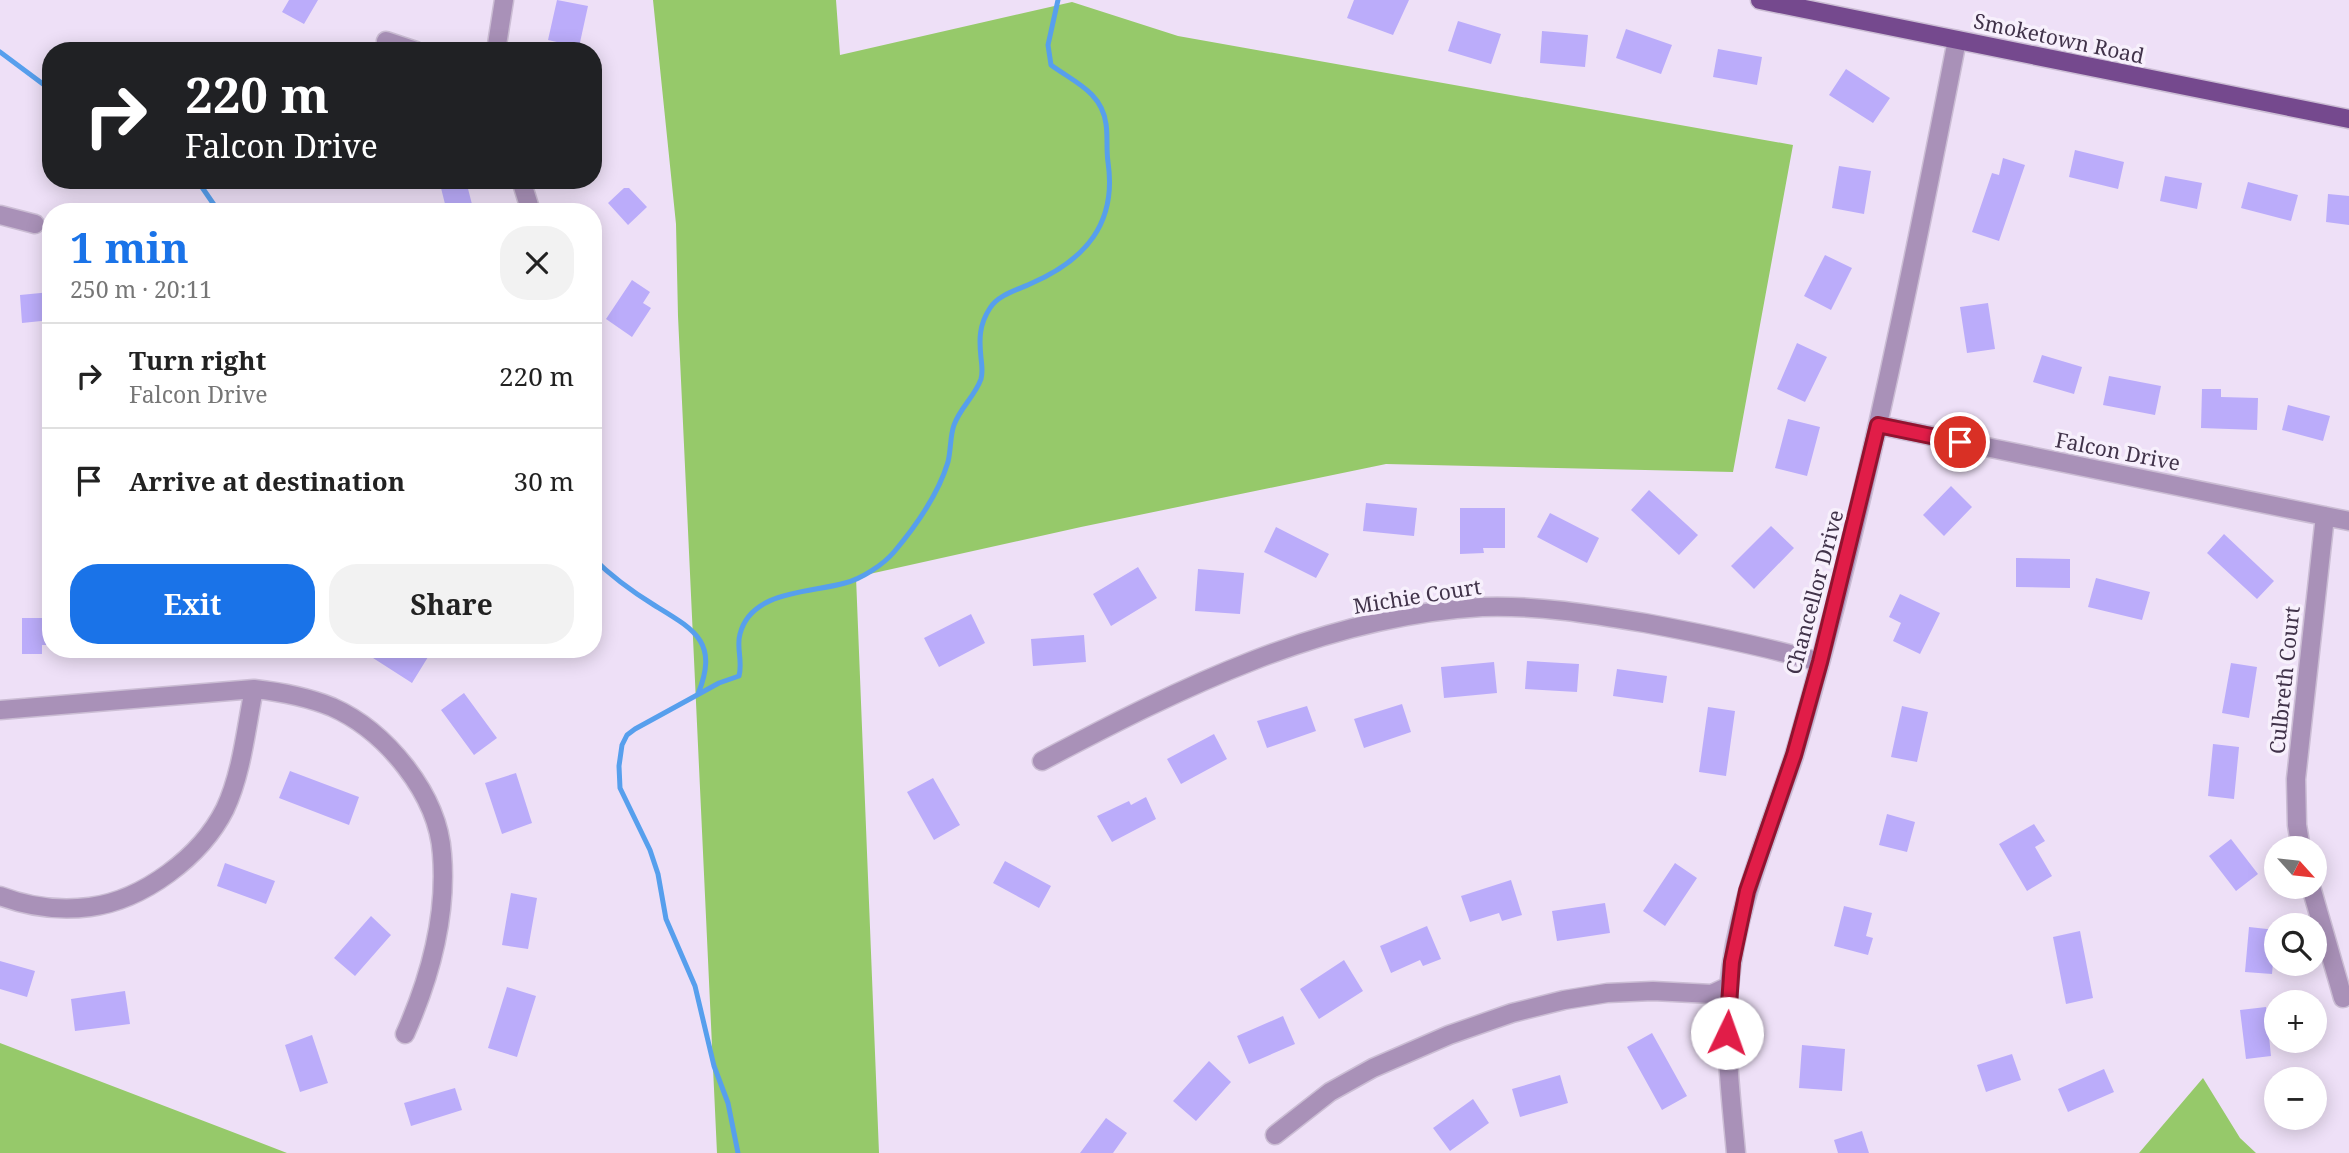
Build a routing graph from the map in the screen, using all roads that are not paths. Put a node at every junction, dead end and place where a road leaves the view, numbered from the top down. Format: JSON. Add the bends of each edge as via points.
{"nodes":[{"id":1,"x":504,"y":0,"type":"edge"},
{"id":2,"x":1760,"y":0,"type":"edge"},
{"id":3,"x":1957,"y":40,"type":"junction"},
{"id":4,"x":386,"y":41,"type":"dead end"},
{"id":5,"x":389,"y":42,"type":"edge"},
{"id":6,"x":497,"y":42,"type":"edge"},
{"id":7,"x":2349,"y":119,"type":"edge"},
{"id":8,"x":0,"y":215,"type":"edge"},
{"id":9,"x":35,"y":224,"type":"dead end"},
{"id":10,"x":1878,"y":425,"type":"junction"},
{"id":11,"x":2325,"y":516,"type":"junction"},
{"id":12,"x":2349,"y":521,"type":"edge"},
{"id":13,"x":1820,"y":662,"type":"junction"},
{"id":14,"x":254,"y":689,"type":"junction"},
{"id":15,"x":0,"y":710,"type":"edge"},
{"id":16,"x":1042,"y":761,"type":"dead end"},
{"id":17,"x":2299,"y":836,"type":"edge"},
{"id":18,"x":0,"y":897,"type":"edge"},
{"id":19,"x":2315,"y":900,"type":"edge"},
{"id":20,"x":1729,"y":986,"type":"junction"},
{"id":21,"x":2343,"y":998,"type":"dead end"},
{"id":22,"x":405,"y":1034,"type":"dead end"},
{"id":23,"x":1275,"y":1135,"type":"dead end"},
{"id":24,"x":1736,"y":1153,"type":"edge"}],
"edges":[{"from":1,"to":6,"type":"street"},
{"from":2,"to":3,"type":"main road","name":"Smoketown Road"},
{"from":3,"to":7,"type":"main road","name":"Smoketown Road"},
{"from":3,"to":10,"type":"street","name":"Chancellor Drive"},
{"from":4,"to":5,"type":"street"},
{"from":8,"to":9,"type":"street"},
{"from":10,"to":11,"type":"street","name":"Falcon Drive"},
{"from":10,"to":13,"type":"street","name":"Chancellor Drive"},
{"from":11,"to":12,"type":"street","name":"Falcon Drive"},
{"from":11,"to":17,"type":"street","name":"Culbreth Court","via":[[2296,779]]},
{"from":13,"to":16,"type":"street","name":"Michie Court","via":[[1717,636],[1593,614],[1548,608],[1443,611],[1391,618],[1272,653],[1148,705]]},
{"from":13,"to":20,"type":"street","name":"Chancellor Drive","via":[[1747,891]]},
{"from":14,"to":15,"type":"street"},
{"from":14,"to":18,"type":"street","via":[[225,809],[212,831],[173,869],[121,899],[92,907],[45,908]]},
{"from":14,"to":22,"type":"street","via":[[315,701],[359,723],[393,752],[426,797],[442,852],[443,882],[431,964]]},
{"from":19,"to":21,"type":"street"},
{"from":20,"to":23,"type":"street","via":[[1712,994],[1607,993],[1512,1013],[1373,1068],[1330,1091]]},
{"from":20,"to":24,"type":"street","name":"Chancellor Drive","via":[[1728,1057]]}]}
